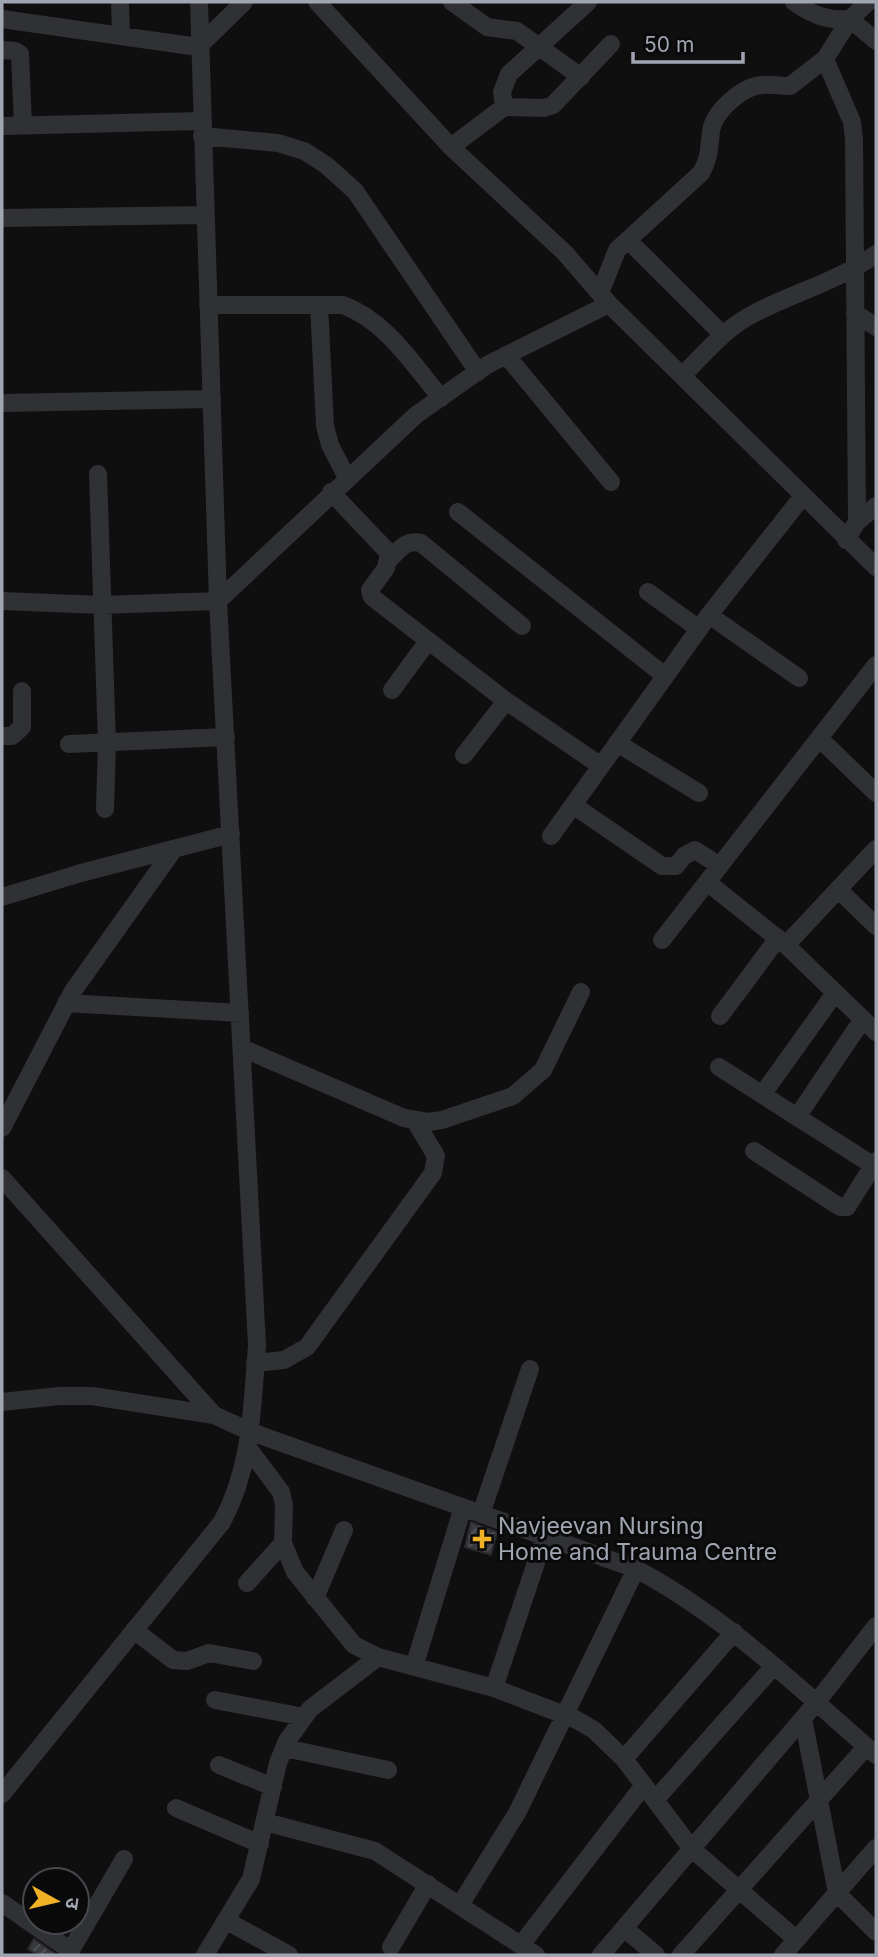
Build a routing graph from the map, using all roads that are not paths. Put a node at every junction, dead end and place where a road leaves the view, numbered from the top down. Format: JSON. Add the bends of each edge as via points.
{"nodes":[{"id":1,"x":120,"y":2,"type":"edge"},
{"id":2,"x":199,"y":2,"type":"edge"},
{"id":3,"x":244,"y":2,"type":"edge"},
{"id":4,"x":317,"y":2,"type":"edge"},
{"id":5,"x":452,"y":2,"type":"edge"},
{"id":6,"x":588,"y":2,"type":"edge"},
{"id":7,"x":794,"y":2,"type":"edge"},
{"id":8,"x":868,"y":2,"type":"edge"},
{"id":9,"x":2,"y":19,"type":"edge"},
{"id":10,"x":850,"y":19,"type":"junction"},
{"id":11,"x":121,"y":36,"type":"junction"},
{"id":12,"x":876,"y":41,"type":"edge"},
{"id":13,"x":611,"y":44,"type":"dead end"},
{"id":14,"x":198,"y":47,"type":"junction"},
{"id":15,"x":539,"y":47,"type":"junction"},
{"id":16,"x":2,"y":50,"type":"edge"},
{"id":17,"x":825,"y":59,"type":"junction"},
{"id":18,"x":581,"y":77,"type":"junction"},
{"id":19,"x":504,"y":107,"type":"junction"},
{"id":20,"x":23,"y":125,"type":"junction"},
{"id":21,"x":2,"y":126,"type":"edge"},
{"id":22,"x":201,"y":129,"type":"junction"},
{"id":23,"x":451,"y":147,"type":"junction"},
{"id":24,"x":205,"y":215,"type":"junction"},
{"id":25,"x":2,"y":218,"type":"edge"},
{"id":26,"x":628,"y":240,"type":"junction"},
{"id":27,"x":876,"y":254,"type":"edge"},
{"id":28,"x":855,"y":269,"type":"junction"},
{"id":29,"x":604,"y":299,"type":"junction"},
{"id":30,"x":208,"y":305,"type":"junction"},
{"id":31,"x":319,"y":305,"type":"junction"},
{"id":32,"x":855,"y":313,"type":"junction"},
{"id":33,"x":876,"y":327,"type":"edge"},
{"id":34,"x":723,"y":335,"type":"junction"},
{"id":35,"x":506,"y":355,"type":"junction"},
{"id":36,"x":478,"y":372,"type":"junction"},
{"id":37,"x":682,"y":376,"type":"junction"},
{"id":38,"x":441,"y":398,"type":"junction"},
{"id":39,"x":212,"y":399,"type":"junction"},
{"id":40,"x":2,"y":403,"type":"edge"},
{"id":41,"x":98,"y":474,"type":"dead end"},
{"id":42,"x":347,"y":478,"type":"junction"},
{"id":43,"x":611,"y":482,"type":"dead end"},
{"id":44,"x":331,"y":492,"type":"junction"},
{"id":45,"x":803,"y":496,"type":"junction"},
{"id":46,"x":876,"y":506,"type":"edge"},
{"id":47,"x":458,"y":512,"type":"dead end"},
{"id":48,"x":857,"y":522,"type":"junction"},
{"id":49,"x":846,"y":540,"type":"junction"},
{"id":50,"x":389,"y":560,"type":"junction"},
{"id":51,"x":876,"y":567,"type":"edge"},
{"id":52,"x":648,"y":592,"type":"dead end"},
{"id":53,"x":2,"y":601,"type":"edge"},
{"id":54,"x":218,"y":601,"type":"junction"},
{"id":55,"x":101,"y":605,"type":"junction"},
{"id":56,"x":704,"y":622,"type":"junction"},
{"id":57,"x":522,"y":626,"type":"dead end"},
{"id":58,"x":428,"y":641,"type":"junction"},
{"id":59,"x":876,"y":665,"type":"edge"},
{"id":60,"x":665,"y":676,"type":"junction"},
{"id":61,"x":799,"y":678,"type":"dead end"},
{"id":62,"x":392,"y":690,"type":"dead end"},
{"id":63,"x":22,"y":691,"type":"dead end"},
{"id":64,"x":506,"y":701,"type":"junction"},
{"id":65,"x":2,"y":736,"type":"edge"},
{"id":66,"x":226,"y":737,"type":"junction"},
{"id":67,"x":819,"y":738,"type":"junction"},
{"id":68,"x":107,"y":743,"type":"junction"},
{"id":69,"x":617,"y":743,"type":"junction"},
{"id":70,"x":69,"y":744,"type":"dead end"},
{"id":71,"x":464,"y":755,"type":"dead end"},
{"id":72,"x":601,"y":766,"type":"junction"},
{"id":73,"x":699,"y":793,"type":"dead end"},
{"id":74,"x":876,"y":793,"type":"edge"},
{"id":75,"x":573,"y":805,"type":"junction"},
{"id":76,"x":105,"y":809,"type":"dead end"},
{"id":77,"x":231,"y":834,"type":"junction"},
{"id":78,"x":551,"y":836,"type":"dead end"},
{"id":79,"x":174,"y":849,"type":"junction"},
{"id":80,"x":876,"y":849,"type":"edge"},
{"id":81,"x":720,"y":866,"type":"junction"},
{"id":82,"x":707,"y":883,"type":"junction"},
{"id":83,"x":838,"y":889,"type":"junction"},
{"id":84,"x":2,"y":894,"type":"edge"},
{"id":85,"x":876,"y":926,"type":"edge"},
{"id":86,"x":662,"y":940,"type":"dead end"},
{"id":87,"x":782,"y":942,"type":"junction"},
{"id":88,"x":581,"y":992,"type":"dead end"},
{"id":89,"x":835,"y":993,"type":"junction"},
{"id":90,"x":66,"y":1003,"type":"junction"},
{"id":91,"x":240,"y":1013,"type":"junction"},
{"id":92,"x":720,"y":1016,"type":"dead end"},
{"id":93,"x":863,"y":1019,"type":"junction"},
{"id":94,"x":876,"y":1032,"type":"edge"},
{"id":95,"x":242,"y":1048,"type":"junction"},
{"id":96,"x":719,"y":1067,"type":"dead end"},
{"id":97,"x":762,"y":1095,"type":"junction"},
{"id":98,"x":797,"y":1117,"type":"junction"},
{"id":99,"x":415,"y":1121,"type":"junction"},
{"id":100,"x":2,"y":1128,"type":"edge"},
{"id":101,"x":754,"y":1151,"type":"dead end"},
{"id":102,"x":875,"y":1163,"type":"edge"},
{"id":103,"x":2,"y":1178,"type":"edge"},
{"id":104,"x":255,"y":1363,"type":"junction"},
{"id":105,"x":530,"y":1369,"type":"dead end"},
{"id":106,"x":2,"y":1402,"type":"edge"},
{"id":107,"x":214,"y":1415,"type":"junction"},
{"id":108,"x":249,"y":1440,"type":"junction"},
{"id":109,"x":464,"y":1507,"type":"junction"},
{"id":110,"x":481,"y":1514,"type":"junction"},
{"id":111,"x":344,"y":1530,"type":"dead end"},
{"id":112,"x":545,"y":1536,"type":"junction"},
{"id":113,"x":284,"y":1543,"type":"junction"},
{"id":114,"x":636,"y":1569,"type":"junction"},
{"id":115,"x":247,"y":1583,"type":"dead end"},
{"id":116,"x":315,"y":1598,"type":"junction"},
{"id":117,"x":876,"y":1626,"type":"edge"},
{"id":118,"x":134,"y":1630,"type":"junction"},
{"id":119,"x":734,"y":1632,"type":"junction"},
{"id":120,"x":378,"y":1657,"type":"junction"},
{"id":121,"x":253,"y":1661,"type":"dead end"},
{"id":122,"x":774,"y":1666,"type":"junction"},
{"id":123,"x":414,"y":1667,"type":"junction"},
{"id":124,"x":494,"y":1688,"type":"junction"},
{"id":125,"x":215,"y":1700,"type":"dead end"},
{"id":126,"x":816,"y":1703,"type":"junction"},
{"id":127,"x":565,"y":1715,"type":"junction"},
{"id":128,"x":304,"y":1717,"type":"junction"},
{"id":129,"x":803,"y":1718,"type":"junction"},
{"id":130,"x":285,"y":1748,"type":"junction"},
{"id":131,"x":871,"y":1751,"type":"edge"},
{"id":132,"x":624,"y":1759,"type":"junction"},
{"id":133,"x":219,"y":1765,"type":"dead end"},
{"id":134,"x":388,"y":1770,"type":"dead end"},
{"id":135,"x":644,"y":1785,"type":"junction"},
{"id":136,"x":273,"y":1787,"type":"junction"},
{"id":137,"x":2,"y":1794,"type":"edge"},
{"id":138,"x":655,"y":1800,"type":"junction"},
{"id":139,"x":819,"y":1800,"type":"junction"},
{"id":140,"x":176,"y":1808,"type":"dead end"},
{"id":141,"x":265,"y":1822,"type":"junction"},
{"id":142,"x":260,"y":1844,"type":"junction"},
{"id":143,"x":876,"y":1848,"type":"edge"},
{"id":144,"x":692,"y":1849,"type":"junction"},
{"id":145,"x":124,"y":1859,"type":"dead end"},
{"id":146,"x":428,"y":1884,"type":"junction"},
{"id":147,"x":739,"y":1889,"type":"junction"},
{"id":148,"x":837,"y":1893,"type":"junction"},
{"id":149,"x":2,"y":1903,"type":"edge"},
{"id":150,"x":460,"y":1905,"type":"junction"},
{"id":151,"x":227,"y":1921,"type":"junction"},
{"id":152,"x":624,"y":1928,"type":"junction"},
{"id":153,"x":876,"y":1932,"type":"edge"},
{"id":154,"x":796,"y":1939,"type":"junction"},
{"id":155,"x":391,"y":1947,"type":"dead end"},
{"id":156,"x":528,"y":1950,"type":"edge"},
{"id":157,"x":70,"y":1953,"type":"edge"},
{"id":158,"x":205,"y":1955,"type":"edge"},
{"id":159,"x":289,"y":1955,"type":"edge"},
{"id":160,"x":601,"y":1955,"type":"edge"},
{"id":161,"x":656,"y":1955,"type":"edge"},
{"id":162,"x":681,"y":1955,"type":"edge"},
{"id":163,"x":783,"y":1955,"type":"edge"}],
"edges":[{"from":1,"to":11,"type":"street"},
{"from":2,"to":14,"type":"street"},
{"from":3,"to":14,"type":"street"},
{"from":4,"to":23,"type":"street"},
{"from":5,"to":15,"type":"street","via":[[479,24],[517,31]]},
{"from":6,"to":15,"type":"street"},
{"from":7,"to":10,"type":"street","via":[[826,19]]},
{"from":8,"to":10,"type":"street"},
{"from":9,"to":11,"type":"street"},
{"from":10,"to":12,"type":"street"},
{"from":10,"to":17,"type":"street"},
{"from":11,"to":14,"type":"street"},
{"from":13,"to":18,"type":"street"},
{"from":14,"to":22,"type":"street"},
{"from":15,"to":18,"type":"street"},
{"from":15,"to":19,"type":"street","via":[[503,83]]},
{"from":16,"to":20,"type":"street","via":[[20,54]]},
{"from":17,"to":26,"type":"street","via":[[790,86],[761,85],[741,93],[713,124],[708,162],[701,173]]},
{"from":17,"to":28,"type":"street","via":[[852,122]]},
{"from":18,"to":19,"type":"street","via":[[544,108]]},
{"from":19,"to":23,"type":"street"},
{"from":20,"to":21,"type":"street"},
{"from":20,"to":22,"type":"street"},
{"from":22,"to":24,"type":"street"},
{"from":22,"to":36,"type":"street","via":[[278,143],[326,164],[355,191]]},
{"from":23,"to":29,"type":"street","via":[[565,253]]},
{"from":24,"to":25,"type":"street"},
{"from":24,"to":30,"type":"street"},
{"from":26,"to":29,"type":"street","via":[[609,264]]},
{"from":26,"to":34,"type":"street"},
{"from":27,"to":28,"type":"street"},
{"from":28,"to":32,"type":"street"},
{"from":28,"to":34,"type":"street","via":[[753,313]]},
{"from":29,"to":35,"type":"street"},
{"from":29,"to":37,"type":"street"},
{"from":30,"to":31,"type":"street"},
{"from":30,"to":39,"type":"street"},
{"from":31,"to":38,"type":"street","via":[[343,305],[363,312],[383,328]]},
{"from":31,"to":42,"type":"street","via":[[325,426]]},
{"from":32,"to":33,"type":"street"},
{"from":32,"to":48,"type":"street"},
{"from":34,"to":37,"type":"street"},
{"from":35,"to":36,"type":"street"},
{"from":35,"to":43,"type":"street"},
{"from":36,"to":38,"type":"street"},
{"from":37,"to":45,"type":"street"},
{"from":38,"to":42,"type":"street"},
{"from":39,"to":40,"type":"street"},
{"from":39,"to":54,"type":"street"},
{"from":41,"to":55,"type":"street"},
{"from":42,"to":44,"type":"street"},
{"from":44,"to":50,"type":"street","via":[[384,546]]},
{"from":44,"to":54,"type":"street"},
{"from":45,"to":49,"type":"street"},
{"from":45,"to":56,"type":"street"},
{"from":46,"to":48,"type":"street"},
{"from":47,"to":60,"type":"street"},
{"from":48,"to":49,"type":"street"},
{"from":49,"to":51,"type":"street"},
{"from":50,"to":57,"type":"street","via":[[405,544],[421,543]]},
{"from":50,"to":58,"type":"street","via":[[372,584],[372,597]]},
{"from":52,"to":56,"type":"street"},
{"from":53,"to":55,"type":"street"},
{"from":54,"to":55,"type":"street"},
{"from":54,"to":66,"type":"street"},
{"from":55,"to":68,"type":"street"},
{"from":56,"to":60,"type":"street"},
{"from":56,"to":61,"type":"street"},
{"from":58,"to":62,"type":"street"},
{"from":58,"to":64,"type":"street"},
{"from":59,"to":67,"type":"street"},
{"from":60,"to":69,"type":"street"},
{"from":63,"to":65,"type":"street","via":[[22,727],[12,736]]},
{"from":64,"to":71,"type":"street"},
{"from":64,"to":72,"type":"street"},
{"from":66,"to":68,"type":"street"},
{"from":66,"to":77,"type":"street"},
{"from":67,"to":74,"type":"street"},
{"from":67,"to":81,"type":"street"},
{"from":68,"to":70,"type":"street"},
{"from":68,"to":76,"type":"street"},
{"from":69,"to":72,"type":"street"},
{"from":69,"to":73,"type":"street"},
{"from":72,"to":75,"type":"street"},
{"from":75,"to":78,"type":"street"},
{"from":75,"to":81,"type":"street","via":[[662,866],[676,866],[695,850]]},
{"from":77,"to":79,"type":"street"},
{"from":77,"to":91,"type":"street"},
{"from":79,"to":84,"type":"street"},
{"from":79,"to":90,"type":"street","via":[[89,964]]},
{"from":80,"to":83,"type":"street"},
{"from":81,"to":82,"type":"street"},
{"from":82,"to":86,"type":"street"},
{"from":82,"to":87,"type":"street"},
{"from":83,"to":85,"type":"street"},
{"from":83,"to":87,"type":"street"},
{"from":87,"to":89,"type":"street"},
{"from":87,"to":92,"type":"street"},
{"from":88,"to":99,"type":"street","via":[[543,1070],[531,1083],[513,1096],[442,1119]]},
{"from":89,"to":93,"type":"street"},
{"from":89,"to":97,"type":"street"},
{"from":90,"to":91,"type":"street"},
{"from":90,"to":100,"type":"street"},
{"from":91,"to":95,"type":"street"},
{"from":93,"to":94,"type":"street"},
{"from":93,"to":98,"type":"street"},
{"from":95,"to":99,"type":"street"},
{"from":95,"to":104,"type":"street"},
{"from":96,"to":97,"type":"street"},
{"from":97,"to":98,"type":"street"},
{"from":98,"to":102,"type":"street"},
{"from":99,"to":104,"type":"street","via":[[436,1156],[433,1173],[307,1347],[284,1360]]},
{"from":101,"to":102,"type":"street","via":[[840,1207],[853,1201]]},
{"from":103,"to":107,"type":"street"},
{"from":104,"to":108,"type":"street"},
{"from":105,"to":110,"type":"street"},
{"from":106,"to":107,"type":"street","via":[[93,1396]]},
{"from":107,"to":108,"type":"street"},
{"from":108,"to":109,"type":"street"},
{"from":108,"to":113,"type":"street","via":[[281,1492]]},
{"from":108,"to":118,"type":"street","via":[[243,1474],[222,1521]]},
{"from":109,"to":110,"type":"street"},
{"from":109,"to":123,"type":"street"},
{"from":110,"to":112,"type":"street"},
{"from":111,"to":116,"type":"street"},
{"from":112,"to":114,"type":"street"},
{"from":112,"to":124,"type":"street"},
{"from":113,"to":115,"type":"street"},
{"from":113,"to":116,"type":"street","via":[[295,1572]]},
{"from":114,"to":119,"type":"street","via":[[679,1592]]},
{"from":114,"to":127,"type":"street"},
{"from":116,"to":120,"type":"street","via":[[354,1645]]},
{"from":117,"to":126,"type":"street"},
{"from":118,"to":121,"type":"street","via":[[173,1660],[187,1661],[209,1653]]},
{"from":118,"to":137,"type":"street"},
{"from":119,"to":122,"type":"street"},
{"from":119,"to":132,"type":"street"},
{"from":120,"to":123,"type":"street"},
{"from":120,"to":128,"type":"street"},
{"from":122,"to":126,"type":"street"},
{"from":122,"to":138,"type":"street"},
{"from":123,"to":124,"type":"street"},
{"from":124,"to":127,"type":"street"},
{"from":125,"to":128,"type":"street"},
{"from":126,"to":129,"type":"street"},
{"from":126,"to":131,"type":"street"},
{"from":127,"to":132,"type":"street","via":[[594,1730]]},
{"from":127,"to":150,"type":"street","via":[[517,1814]]},
{"from":128,"to":130,"type":"street"},
{"from":129,"to":139,"type":"street"},
{"from":129,"to":144,"type":"street"},
{"from":130,"to":134,"type":"street"},
{"from":130,"to":136,"type":"street"},
{"from":131,"to":139,"type":"street"},
{"from":132,"to":135,"type":"street"},
{"from":133,"to":136,"type":"street"},
{"from":135,"to":138,"type":"street"},
{"from":135,"to":156,"type":"street"},
{"from":136,"to":141,"type":"street"},
{"from":138,"to":144,"type":"street"},
{"from":139,"to":147,"type":"street"},
{"from":139,"to":148,"type":"street"},
{"from":140,"to":142,"type":"street"},
{"from":141,"to":142,"type":"street"},
{"from":141,"to":146,"type":"street","via":[[375,1851]]},
{"from":142,"to":151,"type":"street","via":[[251,1879]]},
{"from":143,"to":148,"type":"street"},
{"from":144,"to":147,"type":"street"},
{"from":144,"to":152,"type":"street"},
{"from":145,"to":157,"type":"street"},
{"from":146,"to":150,"type":"street"},
{"from":146,"to":155,"type":"street"},
{"from":147,"to":154,"type":"street"},
{"from":147,"to":162,"type":"street"},
{"from":148,"to":153,"type":"street"},
{"from":148,"to":154,"type":"street"},
{"from":149,"to":157,"type":"street"},
{"from":150,"to":156,"type":"street"},
{"from":151,"to":158,"type":"street"},
{"from":151,"to":159,"type":"street"},
{"from":152,"to":160,"type":"street"},
{"from":152,"to":161,"type":"street"},
{"from":154,"to":163,"type":"street"}]}
